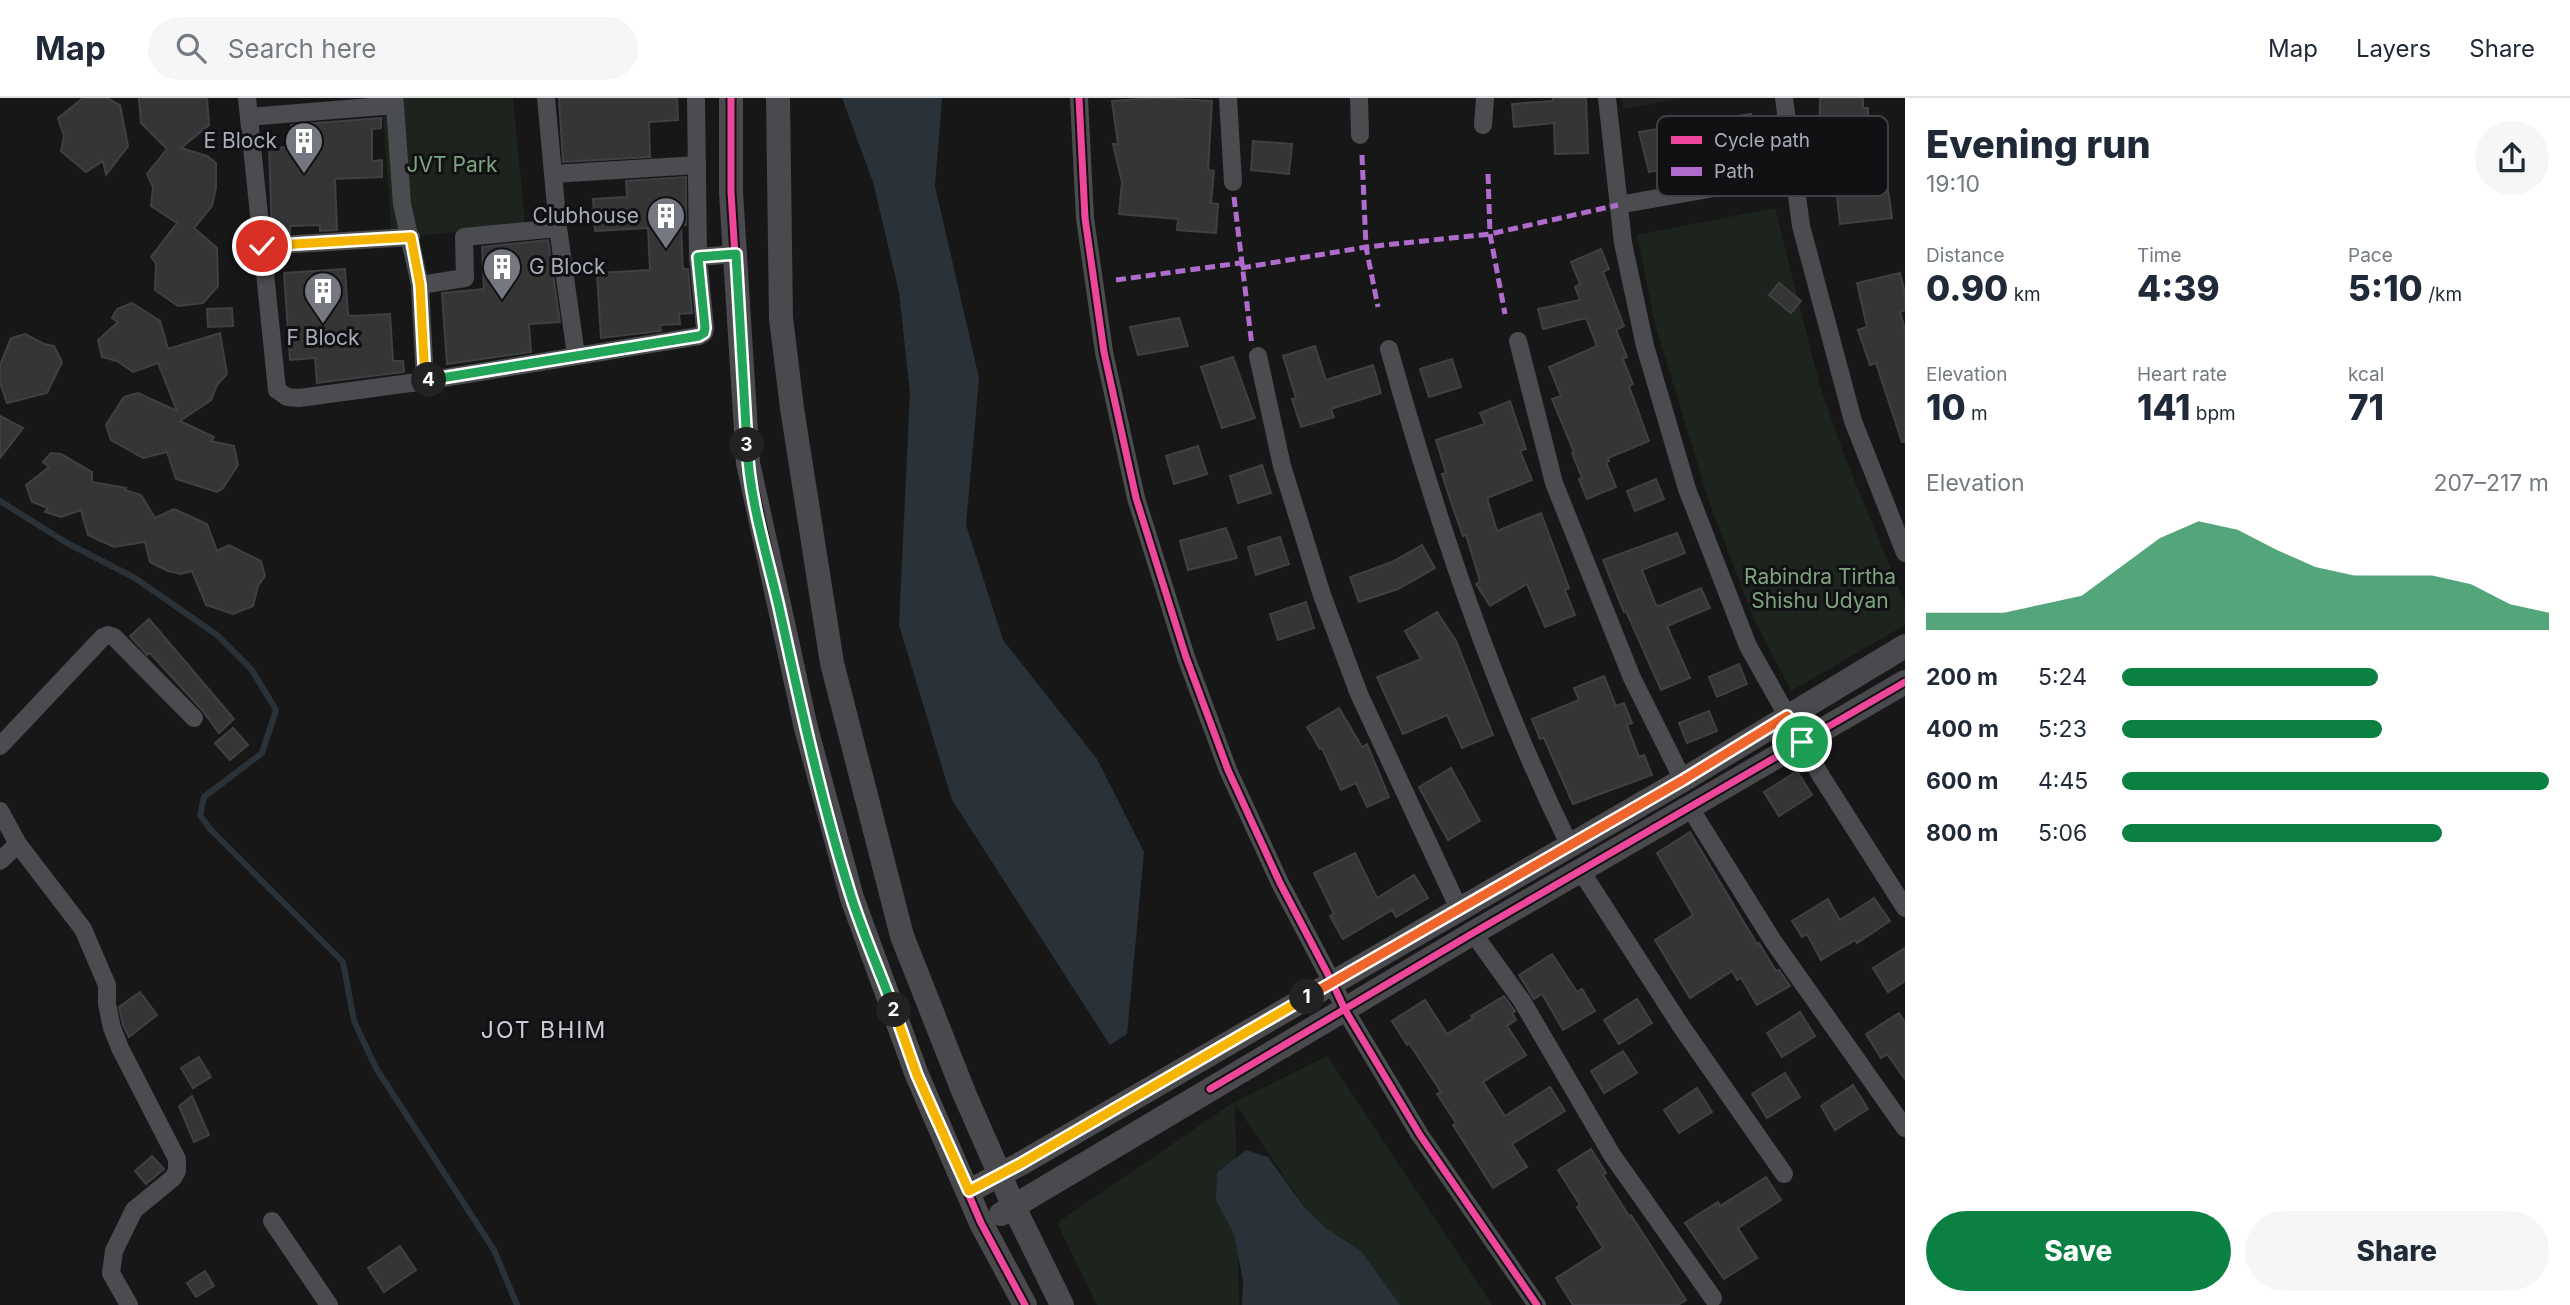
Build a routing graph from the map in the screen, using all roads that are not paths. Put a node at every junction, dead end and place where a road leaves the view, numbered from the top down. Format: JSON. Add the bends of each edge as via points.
{"nodes":[{"id":1,"x":247,"y":98,"type":"edge"},
{"id":2,"x":546,"y":98,"type":"edge"},
{"id":3,"x":696,"y":98,"type":"edge"},
{"id":4,"x":731,"y":98,"type":"edge"},
{"id":5,"x":778,"y":98,"type":"edge"},
{"id":6,"x":1079,"y":98,"type":"edge"},
{"id":7,"x":1228,"y":98,"type":"edge"},
{"id":8,"x":1359,"y":98,"type":"edge"},
{"id":9,"x":1485,"y":98,"type":"edge"},
{"id":10,"x":1607,"y":98,"type":"edge"},
{"id":11,"x":1784,"y":98,"type":"edge"},
{"id":12,"x":394,"y":101,"type":"edge"},
{"id":13,"x":1786,"y":116,"type":"edge"},
{"id":14,"x":249,"y":117,"type":"junction"},
{"id":15,"x":1483,"y":125,"type":"dead end"},
{"id":16,"x":1360,"y":135,"type":"dead end"},
{"id":17,"x":697,"y":165,"type":"junction"},
{"id":18,"x":553,"y":174,"type":"junction"},
{"id":19,"x":1233,"y":182,"type":"dead end"},
{"id":20,"x":1669,"y":196,"type":"edge"},
{"id":21,"x":1797,"y":196,"type":"edge"},
{"id":22,"x":1618,"y":205,"type":"junction"},
{"id":23,"x":558,"y":228,"type":"junction"},
{"id":24,"x":411,"y":237,"type":"junction"},
{"id":25,"x":262,"y":246,"type":"junction"},
{"id":26,"x":736,"y":254,"type":"junction"},
{"id":27,"x":698,"y":257,"type":"junction"},
{"id":28,"x":420,"y":285,"type":"junction"},
{"id":29,"x":1518,"y":341,"type":"dead end"},
{"id":30,"x":1389,"y":349,"type":"dead end"},
{"id":31,"x":576,"y":355,"type":"junction"},
{"id":32,"x":1258,"y":356,"type":"dead end"},
{"id":33,"x":425,"y":381,"type":"junction"},
{"id":34,"x":1905,"y":553,"type":"edge"},
{"id":35,"x":1905,"y":646,"type":"edge"},
{"id":36,"x":1905,"y":682,"type":"edge"},
{"id":37,"x":1787,"y":716,"type":"junction"},
{"id":38,"x":194,"y":718,"type":"dead end"},
{"id":39,"x":1802,"y":742,"type":"junction"},
{"id":40,"x":0,"y":746,"type":"edge"},
{"id":41,"x":1683,"y":780,"type":"junction"},
{"id":42,"x":1690,"y":808,"type":"junction"},
{"id":43,"x":0,"y":811,"type":"edge"},
{"id":44,"x":18,"y":844,"type":"junction"},
{"id":45,"x":1569,"y":844,"type":"junction"},
{"id":46,"x":0,"y":861,"type":"edge"},
{"id":47,"x":1581,"y":871,"type":"junction"},
{"id":48,"x":1905,"y":908,"type":"edge"},
{"id":49,"x":1459,"y":909,"type":"junction"},
{"id":50,"x":1473,"y":933,"type":"junction"},
{"id":51,"x":1332,"y":982,"type":"junction"},
{"id":52,"x":1345,"y":1010,"type":"junction"},
{"id":53,"x":1905,"y":1128,"type":"edge"},
{"id":54,"x":1784,"y":1174,"type":"dead end"},
{"id":55,"x":1000,"y":1175,"type":"junction"},
{"id":56,"x":969,"y":1191,"type":"junction"},
{"id":57,"x":1014,"y":1207,"type":"junction"},
{"id":58,"x":271,"y":1221,"type":"dead end"},
{"id":59,"x":981,"y":1223,"type":"junction"},
{"id":60,"x":1713,"y":1298,"type":"dead end"},
{"id":61,"x":129,"y":1305,"type":"edge"},
{"id":62,"x":329,"y":1305,"type":"edge"},
{"id":63,"x":1025,"y":1305,"type":"edge"},
{"id":64,"x":1062,"y":1305,"type":"edge"},
{"id":65,"x":1537,"y":1305,"type":"edge"}],
"edges":[{"from":1,"to":14,"type":"street"},
{"from":2,"to":18,"type":"street"},
{"from":3,"to":17,"type":"street"},
{"from":4,"to":26,"type":"street"},
{"from":5,"to":55,"type":"street","via":[[781,318],[832,663],[902,936]]},
{"from":6,"to":51,"type":"street","via":[[1085,218],[1104,352],[1136,498],[1186,657],[1228,770]]},
{"from":7,"to":19,"type":"street"},
{"from":8,"to":16,"type":"street"},
{"from":9,"to":15,"type":"street"},
{"from":10,"to":22,"type":"street"},
{"from":11,"to":13,"type":"street"},
{"from":12,"to":14,"type":"street"},
{"from":12,"to":24,"type":"street","via":[[402,204]]},
{"from":14,"to":25,"type":"street"},
{"from":17,"to":18,"type":"street"},
{"from":17,"to":27,"type":"street"},
{"from":18,"to":23,"type":"street"},
{"from":20,"to":22,"type":"street"},
{"from":21,"to":34,"type":"street","via":[[1853,421]]},
{"from":22,"to":37,"type":"street","via":[[1645,346],[1686,489],[1748,646]]},
{"from":23,"to":28,"type":"street","via":[[464,236],[465,278]]},
{"from":23,"to":31,"type":"street"},
{"from":24,"to":25,"type":"street"},
{"from":24,"to":28,"type":"street"},
{"from":25,"to":33,"type":"street","via":[[277,390],[299,398]]},
{"from":26,"to":27,"type":"street"},
{"from":26,"to":56,"type":"street","via":[[748,463],[806,728],[852,898],[917,1075]]},
{"from":27,"to":31,"type":"street","via":[[704,333]]},
{"from":28,"to":33,"type":"street"},
{"from":29,"to":41,"type":"street","via":[[1554,483],[1632,678]]},
{"from":30,"to":45,"type":"street","via":[[1454,562]]},
{"from":31,"to":33,"type":"street"},
{"from":32,"to":49,"type":"street","via":[[1282,466],[1322,595],[1359,694]]},
{"from":35,"to":37,"type":"street"},
{"from":36,"to":39,"type":"street"},
{"from":37,"to":39,"type":"street"},
{"from":37,"to":41,"type":"street"},
{"from":38,"to":40,"type":"street","via":[[108,635]]},
{"from":39,"to":42,"type":"street"},
{"from":39,"to":48,"type":"street"},
{"from":41,"to":45,"type":"street"},
{"from":42,"to":47,"type":"street"},
{"from":42,"to":53,"type":"street","via":[[1773,941]]},
{"from":43,"to":44,"type":"street"},
{"from":44,"to":46,"type":"street"},
{"from":44,"to":61,"type":"street","via":[[83,929],[107,985],[107,1004],[120,1048],[177,1159],[173,1178],[134,1210],[114,1251],[111,1273]]},
{"from":45,"to":49,"type":"street"},
{"from":47,"to":50,"type":"street"},
{"from":47,"to":54,"type":"street","via":[[1681,1027]]},
{"from":49,"to":51,"type":"street"},
{"from":50,"to":52,"type":"street"},
{"from":50,"to":60,"type":"street","via":[[1522,1001],[1612,1155]]},
{"from":51,"to":52,"type":"street"},
{"from":51,"to":55,"type":"street"},
{"from":52,"to":57,"type":"street"},
{"from":52,"to":65,"type":"street","via":[[1420,1135]]},
{"from":55,"to":56,"type":"street"},
{"from":55,"to":57,"type":"street"},
{"from":56,"to":59,"type":"street"},
{"from":57,"to":59,"type":"street"},
{"from":57,"to":64,"type":"street"},
{"from":58,"to":62,"type":"street"},
{"from":59,"to":63,"type":"street"}]}
